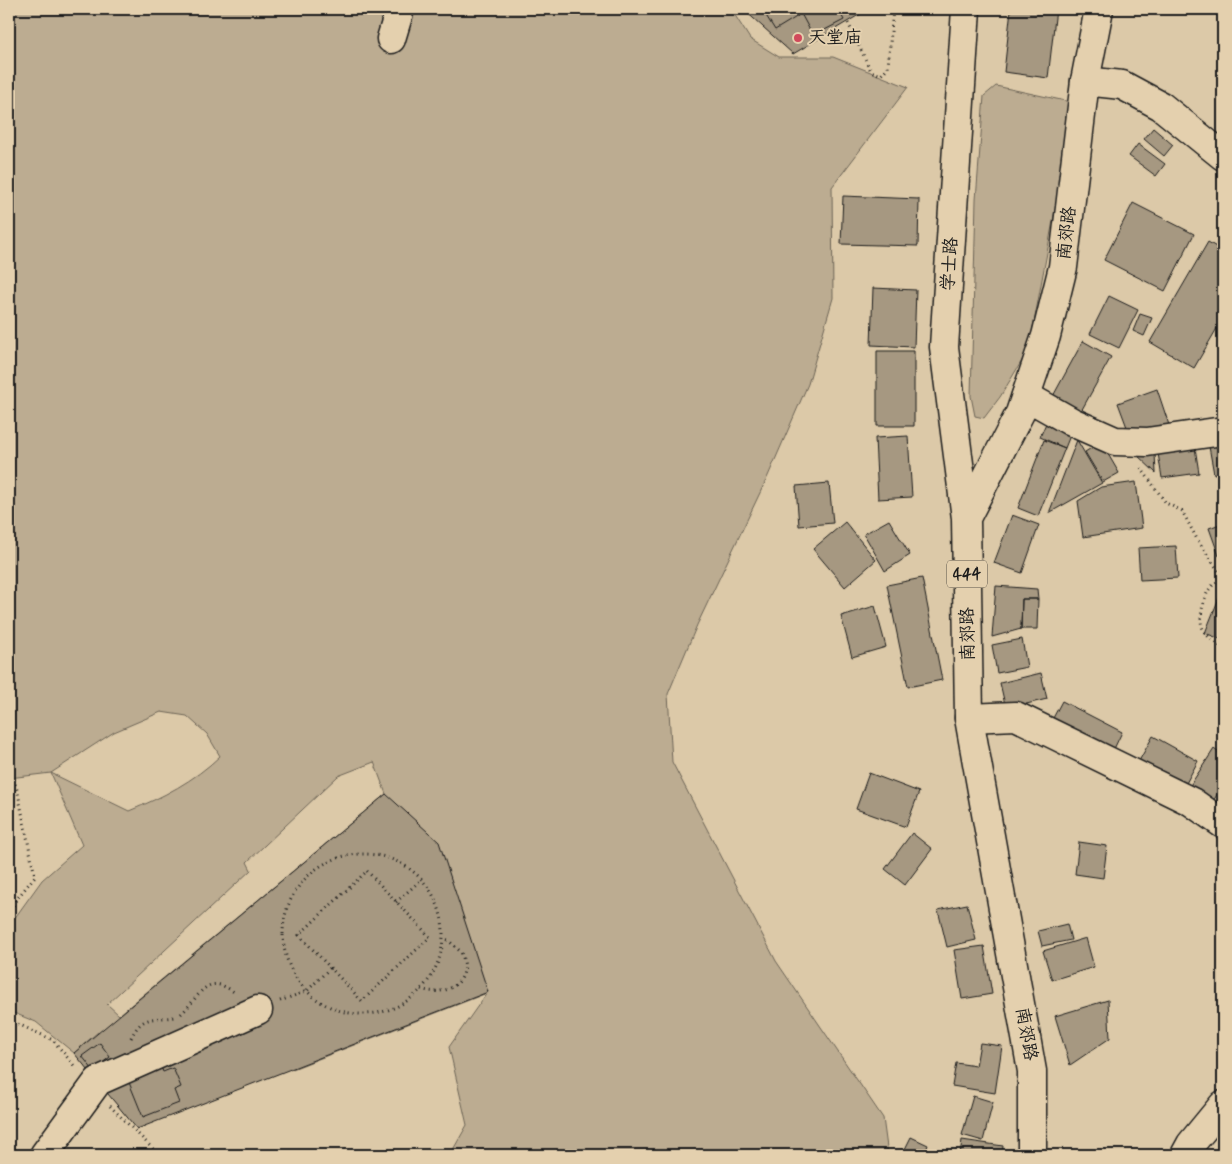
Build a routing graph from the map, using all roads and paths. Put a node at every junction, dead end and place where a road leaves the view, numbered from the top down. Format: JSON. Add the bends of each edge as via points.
{"nodes":[{"id":1,"x":400,"y":9,"type":"edge"},
{"id":2,"x":893,"y":9,"type":"edge"},
{"id":3,"x":966,"y":9,"type":"edge"},
{"id":4,"x":1099,"y":9,"type":"edge"},
{"id":5,"x":848,"y":23,"type":"dead end"},
{"id":6,"x":391,"y":39,"type":"dead end"},
{"id":7,"x":1085,"y":81,"type":"junction"},
{"id":8,"x":1223,"y":156,"type":"edge"},
{"id":9,"x":1026,"y":396,"type":"junction"},
{"id":10,"x":1223,"y":431,"type":"edge"},
{"id":11,"x":1115,"y":441,"type":"junction"},
{"id":12,"x":966,"y":518,"type":"junction"},
{"id":13,"x":1223,"y":648,"type":"edge"},
{"id":14,"x":969,"y":718,"type":"junction"},
{"id":15,"x":9,"y":766,"type":"edge"},
{"id":16,"x":1223,"y":824,"type":"edge"},
{"id":17,"x":421,"y":880,"type":"junction"},
{"id":18,"x":396,"y":902,"type":"junction"},
{"id":19,"x":9,"y":915,"type":"edge"},
{"id":20,"x":443,"y":939,"type":"junction"},
{"id":21,"x":330,"y":968,"type":"junction"},
{"id":22,"x":422,"y":989,"type":"junction"},
{"id":23,"x":307,"y":991,"type":"junction"},
{"id":24,"x":258,"y":1010,"type":"dead end"},
{"id":25,"x":1223,"y":1104,"type":"edge"},
{"id":26,"x":44,"y":1155,"type":"edge"},
{"id":27,"x":1032,"y":1155,"type":"edge"},
{"id":28,"x":1185,"y":1155,"type":"edge"}],
"edges":[{"from":1,"to":6,"type":"main road"},
{"from":2,"to":5,"type":"path","via":[[888,67],[881,75],[871,71]]},
{"from":3,"to":12,"type":"main road","name":"学士路","via":[[944,347]]},
{"from":4,"to":7,"type":"main road","name":"南郊路","number":"444"},
{"from":7,"to":8,"type":"main road","via":[[1122,84],[1161,106]]},
{"from":7,"to":9,"type":"main road","name":"南郊路","number":"444","via":[[1063,267],[1046,336]]},
{"from":9,"to":11,"type":"main road"},
{"from":9,"to":12,"type":"main road","name":"南郊路","number":"444"},
{"from":10,"to":11,"type":"main road","via":[[1147,442]]},
{"from":11,"to":13,"type":"path","via":[[1127,459],[1147,475],[1166,503],[1182,511],[1196,539],[1217,567],[1220,580],[1206,593],[1200,623],[1213,641]]},
{"from":12,"to":14,"type":"main road","name":"南郊路","number":"444"},
{"from":14,"to":16,"type":"main road","via":[[1016,716],[1192,802]]},
{"from":14,"to":27,"type":"main road","name":"南郊路","number":"444","via":[[1032,1071]]},
{"from":15,"to":19,"type":"path","via":[[18,793],[35,876]]},
{"from":17,"to":18,"type":"path"},
{"from":17,"to":20,"type":"path","via":[[432,893],[442,919]]},
{"from":17,"to":23,"type":"path","via":[[414,872],[390,859],[365,854],[339,857],[316,868],[297,886],[286,909],[282,935],[286,960],[298,983]]},
{"from":18,"to":21,"type":"path","via":[[367,871],[299,935]]},
{"from":18,"to":21,"type":"path","via":[[430,937],[362,1001]]},
{"from":20,"to":22,"type":"path","via":[[434,973]]},
{"from":20,"to":22,"type":"path","via":[[461,952],[464,971],[460,982],[441,992],[431,993]]},
{"from":21,"to":23,"type":"path"},
{"from":22,"to":23,"type":"path","via":[[394,1009],[367,1015],[341,1012],[317,1001]]},
{"from":24,"to":26,"type":"main road","via":[[98,1081]]},
{"from":25,"to":28,"type":"main road"}]}
